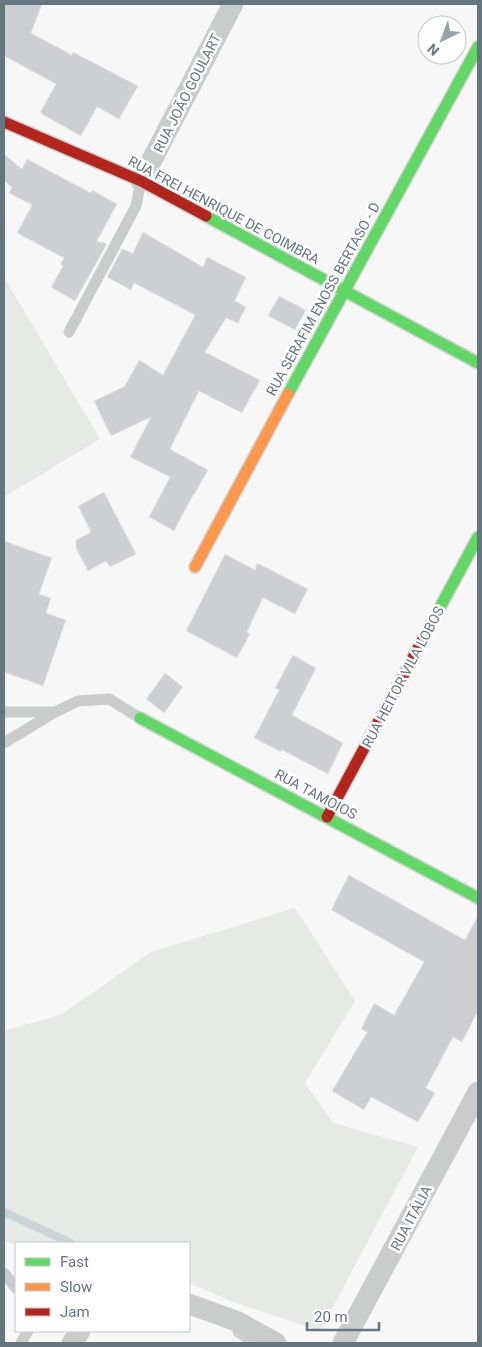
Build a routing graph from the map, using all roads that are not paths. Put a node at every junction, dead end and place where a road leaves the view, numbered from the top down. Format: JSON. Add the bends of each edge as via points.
{"nodes":[{"id":1,"x":233,"y":4,"type":"edge"},
{"id":2,"x":478,"y":47,"type":"edge"},
{"id":3,"x":4,"y":122,"type":"edge"},
{"id":4,"x":141,"y":181,"type":"junction"},
{"id":5,"x":344,"y":290,"type":"junction"},
{"id":6,"x":69,"y":332,"type":"dead end"},
{"id":7,"x":478,"y":363,"type":"edge"},
{"id":8,"x":478,"y":536,"type":"edge"},
{"id":9,"x":195,"y":567,"type":"dead end"},
{"id":10,"x":4,"y":712,"type":"edge"},
{"id":11,"x":54,"y":712,"type":"junction"},
{"id":12,"x":140,"y":718,"type":"joint"},
{"id":13,"x":4,"y":743,"type":"edge"},
{"id":14,"x":327,"y":817,"type":"junction"},
{"id":15,"x":478,"y":898,"type":"edge"},
{"id":16,"x":478,"y":1092,"type":"edge"},
{"id":17,"x":4,"y":1273,"type":"edge"},
{"id":18,"x":15,"y":1287,"type":"edge"},
{"id":19,"x":190,"y":1304,"type":"edge"},
{"id":20,"x":27,"y":1332,"type":"edge"},
{"id":21,"x":79,"y":1332,"type":"edge"},
{"id":22,"x":21,"y":1343,"type":"edge"},
{"id":23,"x":72,"y":1343,"type":"edge"},
{"id":24,"x":276,"y":1343,"type":"edge"},
{"id":25,"x":343,"y":1343,"type":"edge"}],
"edges":[{"from":1,"to":4,"type":"street","name":"RUA JOÃO GOULART"},
{"from":2,"to":5,"type":"street","name":"RUA SERAFIM ENOSS BERTASO - D"},
{"from":3,"to":4,"type":"street","name":"RUA FREI HENRIQUE DE COIMBRA"},
{"from":4,"to":5,"type":"street","name":"RUA FREI HENRIQUE DE COIMBRA"},
{"from":4,"to":6,"type":"lane","via":[[136,206]]},
{"from":5,"to":7,"type":"street","name":"RUA FREI HENRIQUE DE COIMBRA"},
{"from":5,"to":9,"type":"street","name":"RUA SERAFIM ENOSS BERTASO - D"},
{"from":8,"to":14,"type":"street","name":"RUA HEITOR VILA LOBOS"},
{"from":10,"to":11,"type":"lane"},
{"from":11,"to":12,"type":"lane","via":[[78,701],[109,699]]},
{"from":11,"to":13,"type":"lane"},
{"from":12,"to":14,"type":"street","name":"RUA TAMOIOS"},
{"from":14,"to":15,"type":"street","name":"RUA TAMOIOS"},
{"from":16,"to":25,"type":"street","name":"RUA ITÁLIA"},
{"from":17,"to":18,"type":"lane"},
{"from":19,"to":24,"type":"street","via":[[236,1322]]},
{"from":20,"to":22,"type":"lane"},
{"from":21,"to":23,"type":"street"}]}
